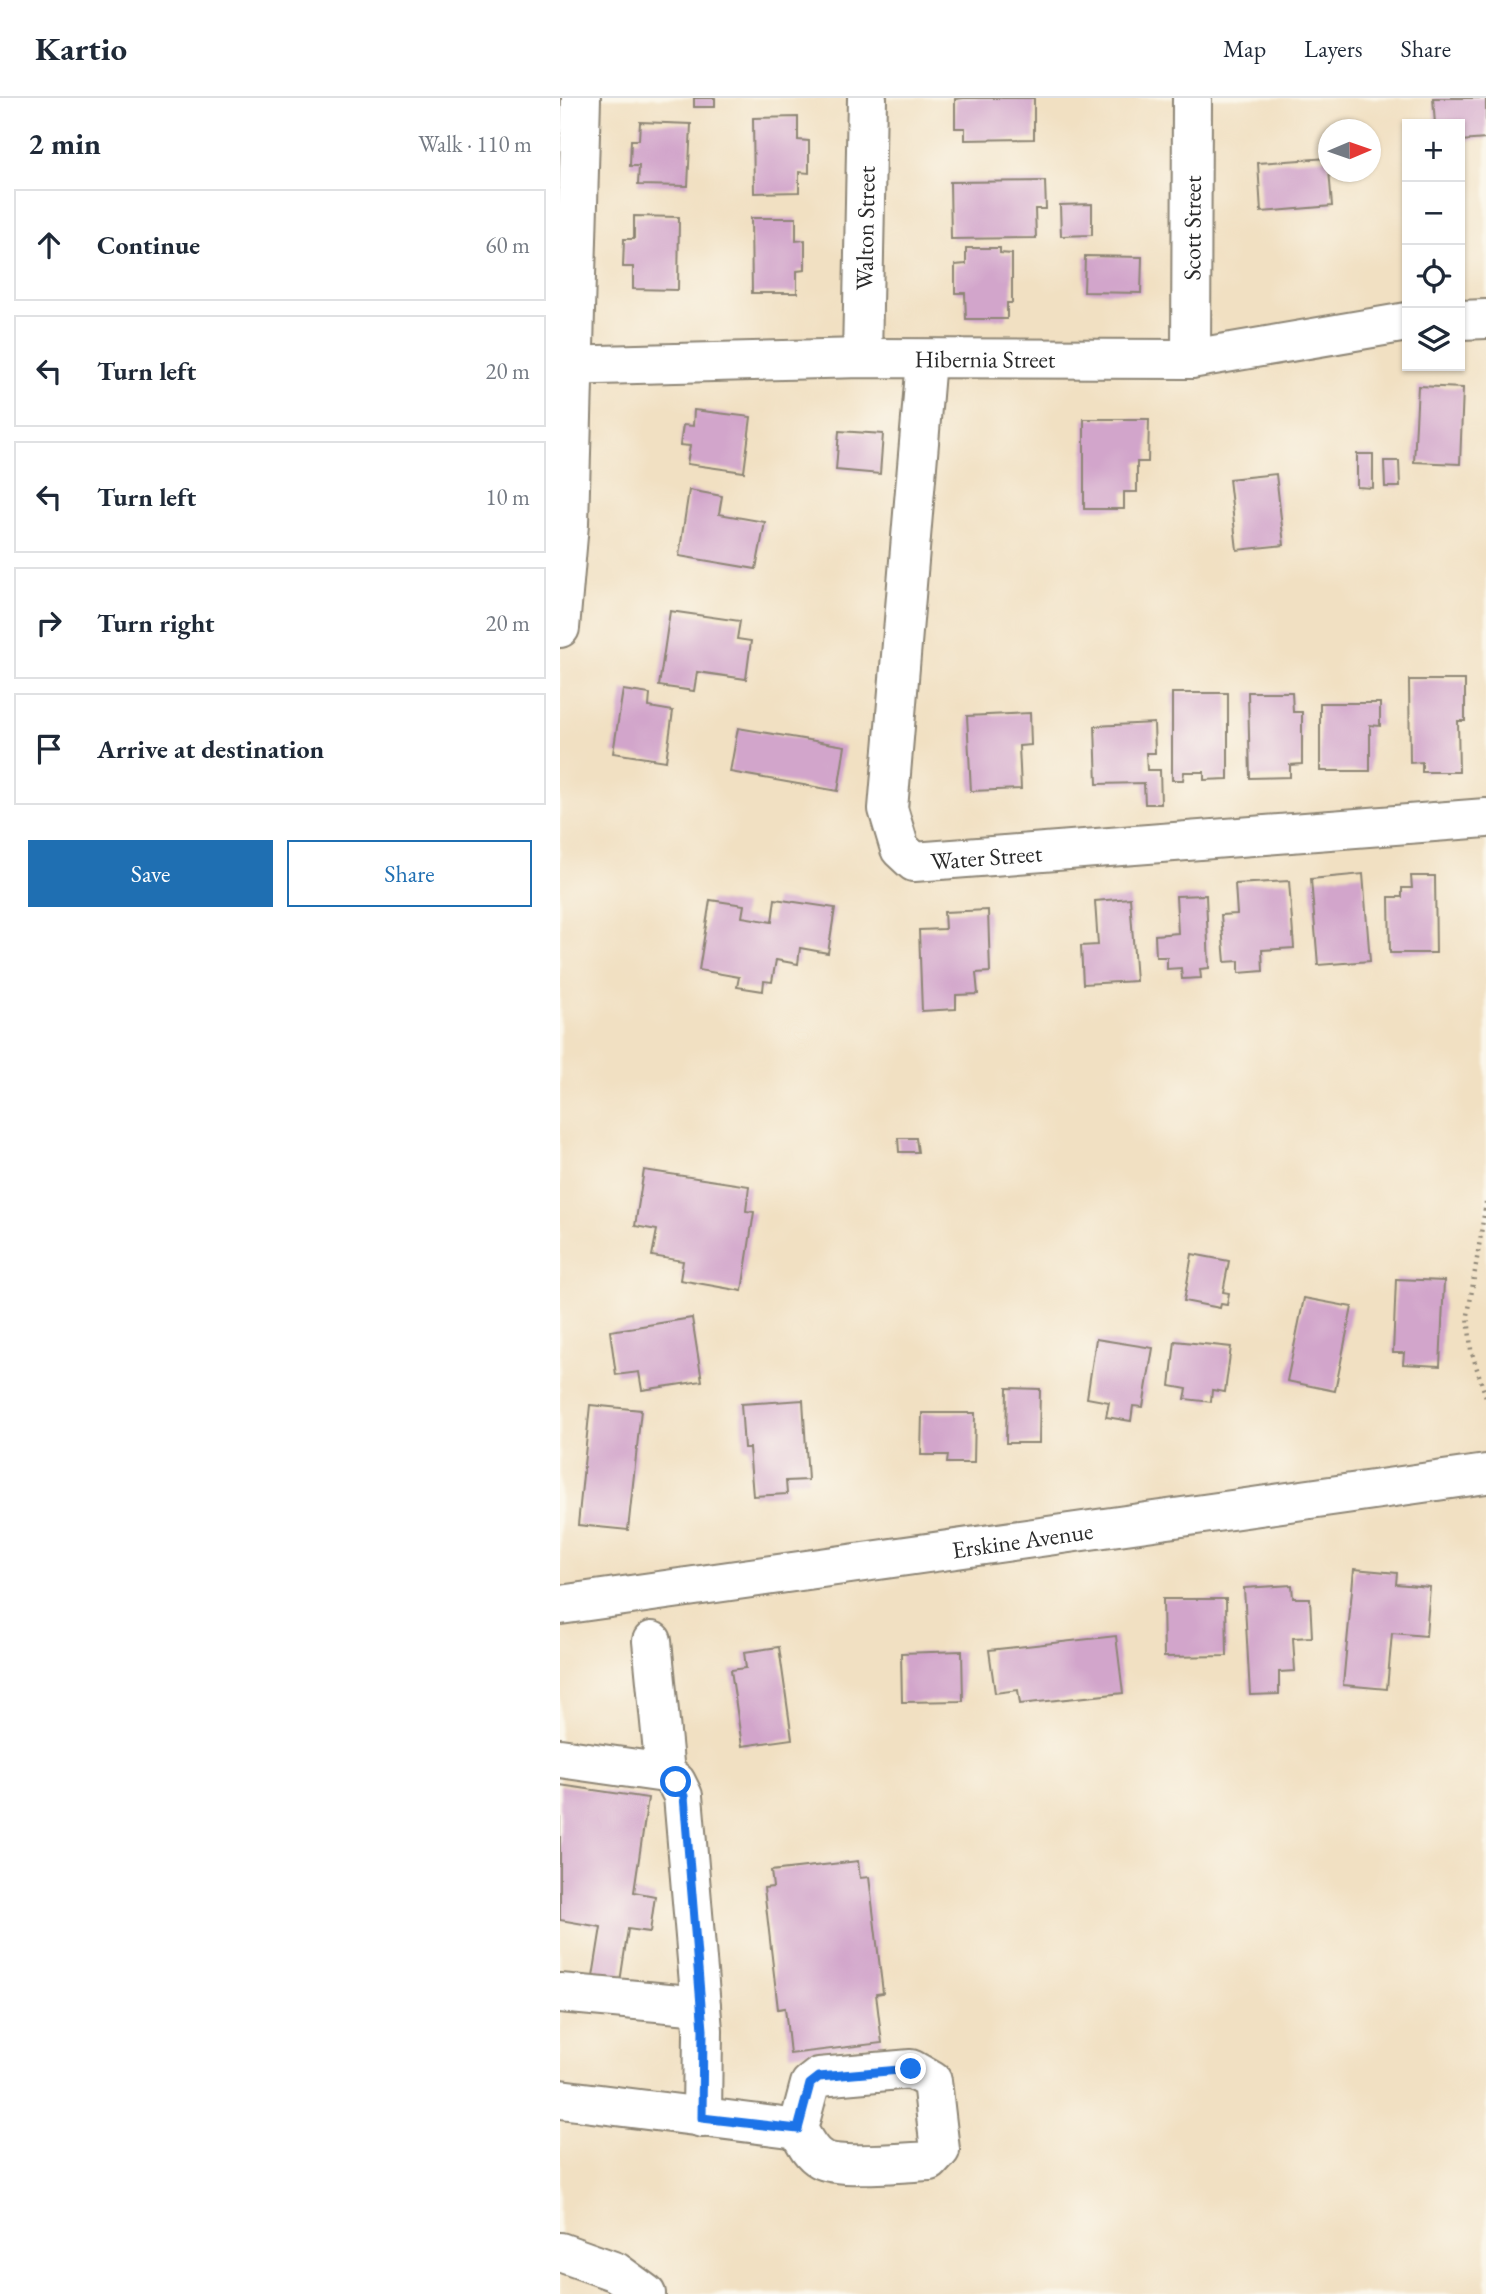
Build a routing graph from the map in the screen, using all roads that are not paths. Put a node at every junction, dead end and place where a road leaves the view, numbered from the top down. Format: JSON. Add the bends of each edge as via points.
{"nodes":[{"id":1,"x":581,"y":98,"type":"edge"},
{"id":2,"x":867,"y":98,"type":"edge"},
{"id":3,"x":1192,"y":98,"type":"edge"},
{"id":4,"x":1486,"y":319,"type":"edge"},
{"id":5,"x":1465,"y":320,"type":"edge"},
{"id":6,"x":1402,"y":323,"type":"edge"},
{"id":7,"x":862,"y":358,"type":"junction"},
{"id":8,"x":1191,"y":359,"type":"junction"},
{"id":9,"x":926,"y":360,"type":"junction"},
{"id":10,"x":567,"y":366,"type":"edge"},
{"id":11,"x":560,"y":628,"type":"edge"},
{"id":12,"x":1486,"y":818,"type":"edge"},
{"id":13,"x":1486,"y":1474,"type":"edge"},
{"id":14,"x":560,"y":1605,"type":"edge"},
{"id":15,"x":652,"y":1641,"type":"dead end"},
{"id":16,"x":560,"y":1758,"type":"edge"},
{"id":17,"x":665,"y":1773,"type":"junction"},
{"id":18,"x":560,"y":1993,"type":"edge"},
{"id":19,"x":701,"y":2006,"type":"junction"},
{"id":20,"x":560,"y":2099,"type":"edge"},
{"id":21,"x":702,"y":2118,"type":"junction"},
{"id":22,"x":798,"y":2129,"type":"dead end"},
{"id":23,"x":560,"y":2252,"type":"edge"},
{"id":24,"x":610,"y":2282,"type":"edge"},
{"id":25,"x":646,"y":2294,"type":"edge"}],
"edges":[{"from":1,"to":10,"type":"street"},
{"from":2,"to":7,"type":"street","name":"Walton Street"},
{"from":3,"to":8,"type":"street","name":"Scott Street"},
{"from":4,"to":5,"type":"street"},
{"from":6,"to":8,"type":"street","name":"Hibernia Street"},
{"from":7,"to":9,"type":"street","name":"Hibernia Street"},
{"from":7,"to":10,"type":"street","name":"Hibernia Street"},
{"from":8,"to":9,"type":"street","name":"Hibernia Street"},
{"from":9,"to":12,"type":"street","name":"Water Street","via":[[888,809],[900,849],[914,862]]},
{"from":10,"to":11,"type":"street","via":[[569,524]]},
{"from":13,"to":14,"type":"street","name":"Erskine Avenue"},
{"from":15,"to":17,"type":"street"},
{"from":16,"to":17,"type":"street"},
{"from":17,"to":19,"type":"street","via":[[684,1796]]},
{"from":18,"to":19,"type":"street"},
{"from":19,"to":21,"type":"street"},
{"from":20,"to":21,"type":"street"},
{"from":21,"to":22,"type":"street"},
{"from":23,"to":24,"type":"street"},
{"from":24,"to":25,"type":"street"}]}
